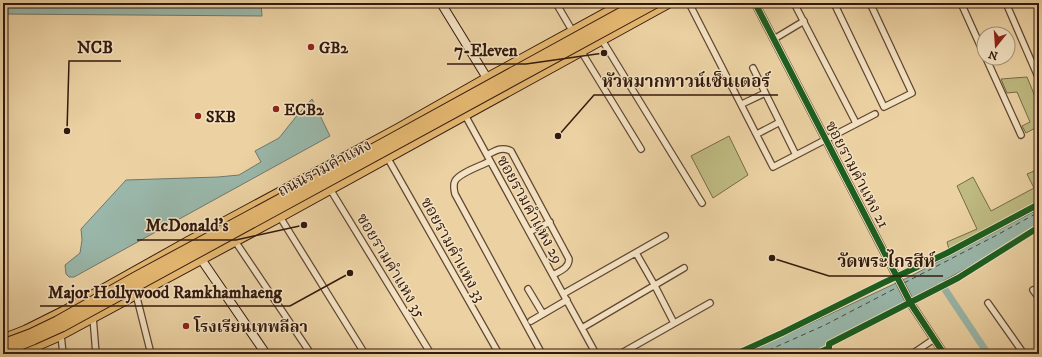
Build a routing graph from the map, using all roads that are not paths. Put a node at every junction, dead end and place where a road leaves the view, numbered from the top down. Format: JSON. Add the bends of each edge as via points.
{"nodes":[{"id":1,"x":441,"y":3,"type":"edge"},
{"id":2,"x":556,"y":3,"type":"edge"},
{"id":3,"x":638,"y":3,"type":"edge"},
{"id":4,"x":656,"y":3,"type":"edge"},
{"id":5,"x":669,"y":3,"type":"edge"},
{"id":6,"x":689,"y":3,"type":"edge"},
{"id":7,"x":755,"y":3,"type":"edge"},
{"id":8,"x":794,"y":3,"type":"edge"},
{"id":9,"x":834,"y":3,"type":"edge"},
{"id":10,"x":870,"y":3,"type":"edge"},
{"id":11,"x":960,"y":3,"type":"edge"},
{"id":12,"x":1006,"y":3,"type":"edge"},
{"id":13,"x":621,"y":5,"type":"edge"},
{"id":14,"x":804,"y":21,"type":"junction"},
{"id":15,"x":629,"y":25,"type":"junction"},
{"id":16,"x":573,"y":32,"type":"junction"},
{"id":17,"x":976,"y":37,"type":"edge"},
{"id":18,"x":774,"y":39,"type":"junction"},
{"id":19,"x":602,"y":40,"type":"junction"},
{"id":20,"x":581,"y":51,"type":"junction"},
{"id":21,"x":990,"y":66,"type":"edge"},
{"id":22,"x":753,"y":68,"type":"dead end"},
{"id":23,"x":487,"y":78,"type":"junction"},
{"id":24,"x":1039,"y":79,"type":"edge"},
{"id":25,"x":765,"y":92,"type":"junction"},
{"id":26,"x":503,"y":94,"type":"junction"},
{"id":27,"x":742,"y":104,"type":"junction"},
{"id":28,"x":875,"y":114,"type":"dead end"},
{"id":29,"x":465,"y":115,"type":"junction"},
{"id":30,"x":780,"y":122,"type":"junction"},
{"id":31,"x":856,"y":123,"type":"junction"},
{"id":32,"x":757,"y":134,"type":"junction"},
{"id":33,"x":1021,"y":135,"type":"dead end"},
{"id":34,"x":825,"y":139,"type":"junction"},
{"id":35,"x":641,"y":149,"type":"dead end"},
{"id":36,"x":487,"y":155,"type":"junction"},
{"id":37,"x":796,"y":155,"type":"junction"},
{"id":38,"x":387,"y":157,"type":"junction"},
{"id":39,"x":490,"y":161,"type":"junction"},
{"id":40,"x":330,"y":189,"type":"junction"},
{"id":41,"x":702,"y":202,"type":"dead end"},
{"id":42,"x":280,"y":217,"type":"junction"},
{"id":43,"x":550,"y":222,"type":"junction"},
{"id":44,"x":529,"y":232,"type":"junction"},
{"id":45,"x":665,"y":236,"type":"dead end"},
{"id":46,"x":189,"y":241,"type":"junction"},
{"id":47,"x":235,"y":241,"type":"junction"},
{"id":48,"x":636,"y":253,"type":"junction"},
{"id":49,"x":201,"y":259,"type":"junction"},
{"id":50,"x":684,"y":268,"type":"dead end"},
{"id":51,"x":553,"y":275,"type":"junction"},
{"id":52,"x":655,"y":286,"type":"junction"},
{"id":53,"x":528,"y":288,"type":"dead end"},
{"id":54,"x":1033,"y":290,"type":"dead end"},
{"id":55,"x":136,"y":294,"type":"junction"},
{"id":56,"x":563,"y":294,"type":"junction"},
{"id":57,"x":1039,"y":298,"type":"edge"},
{"id":58,"x":567,"y":300,"type":"junction"},
{"id":59,"x":710,"y":303,"type":"dead end"},
{"id":60,"x":988,"y":303,"type":"dead end"},
{"id":61,"x":543,"y":314,"type":"junction"},
{"id":62,"x":93,"y":317,"type":"junction"},
{"id":63,"x":47,"y":320,"type":"junction"},
{"id":64,"x":531,"y":321,"type":"dead end"},
{"id":65,"x":674,"y":323,"type":"junction"},
{"id":66,"x":582,"y":328,"type":"junction"},
{"id":67,"x":59,"y":336,"type":"junction"},
{"id":68,"x":3,"y":339,"type":"edge"},
{"id":69,"x":934,"y":340,"type":"junction"},
{"id":70,"x":3,"y":344,"type":"edge"},
{"id":71,"x":3,"y":352,"type":"edge"},
{"id":72,"x":18,"y":354,"type":"edge"},
{"id":73,"x":62,"y":354,"type":"edge"},
{"id":74,"x":96,"y":354,"type":"edge"},
{"id":75,"x":151,"y":354,"type":"edge"},
{"id":76,"x":266,"y":354,"type":"edge"},
{"id":77,"x":311,"y":354,"type":"edge"},
{"id":78,"x":366,"y":354,"type":"edge"},
{"id":79,"x":430,"y":354,"type":"edge"},
{"id":80,"x":499,"y":354,"type":"edge"},
{"id":81,"x":542,"y":354,"type":"edge"},
{"id":82,"x":596,"y":354,"type":"edge"},
{"id":83,"x":620,"y":354,"type":"edge"},
{"id":84,"x":912,"y":354,"type":"edge"},
{"id":85,"x":944,"y":354,"type":"edge"},
{"id":86,"x":1024,"y":354,"type":"edge"}],
"edges":[{"from":1,"to":23,"type":"main road"},
{"from":2,"to":16,"type":"street"},
{"from":3,"to":70,"type":"main road","name":"ถนนรามคำแหง","bridge":true,"via":[[57,321]]},
{"from":4,"to":71,"type":"main road","name":"ถนนรามคำแหง","bridge":true,"via":[[62,327]]},
{"from":5,"to":15,"type":"main road","name":"ถนนรามคำแหง"},
{"from":6,"to":27,"type":"street"},
{"from":7,"to":18,"type":"street","name":"ซอยรามคำแหง 21"},
{"from":8,"to":14,"type":"street"},
{"from":9,"to":10,"type":"street","via":[[884,107],[912,93]]},
{"from":11,"to":17,"type":"street"},
{"from":12,"to":24,"type":"street"},
{"from":13,"to":15,"type":"main road"},
{"from":13,"to":16,"type":"main road","name":"ถนนรามคำแหง"},
{"from":14,"to":18,"type":"street"},
{"from":14,"to":31,"type":"street"},
{"from":15,"to":19,"type":"main road","name":"ถนนรามคำแหง"},
{"from":16,"to":23,"type":"main road","name":"ถนนรามคำแหง"},
{"from":18,"to":34,"type":"street","name":"ซอยรามคำแหง 21"},
{"from":19,"to":20,"type":"main road","name":"ถนนรามคำแหง"},
{"from":19,"to":41,"type":"street"},
{"from":20,"to":26,"type":"main road","name":"ถนนรามคำแหง"},
{"from":20,"to":35,"type":"street"},
{"from":21,"to":33,"type":"street"},
{"from":22,"to":25,"type":"street"},
{"from":23,"to":26,"type":"main road"},
{"from":23,"to":46,"type":"main road","name":"ถนนรามคำแหง"},
{"from":25,"to":27,"type":"street"},
{"from":25,"to":30,"type":"street"},
{"from":26,"to":29,"type":"main road","name":"ถนนรามคำแหง"},
{"from":27,"to":32,"type":"street"},
{"from":28,"to":31,"type":"street"},
{"from":29,"to":36,"type":"street","name":"ซอยรามคำแหง 29"},
{"from":29,"to":38,"type":"main road","name":"ถนนรามคำแหง"},
{"from":30,"to":32,"type":"street"},
{"from":30,"to":37,"type":"street"},
{"from":31,"to":34,"type":"street"},
{"from":32,"to":37,"type":"street","via":[[774,167]]},
{"from":34,"to":37,"type":"street"},
{"from":34,"to":69,"type":"street","name":"ซอยรามคำแหง 21","via":[[914,308]]},
{"from":36,"to":39,"type":"street","name":"ซอยรามคำแหง 29"},
{"from":36,"to":43,"type":"street","name":"ซอยรามคำแหง 29","via":[[502,148],[511,151]]},
{"from":38,"to":40,"type":"main road","name":"ถนนรามคำแหง"},
{"from":38,"to":80,"type":"street","name":"ซอยรามคำแหง 33"},
{"from":39,"to":44,"type":"street","name":"ซอยรามคำแหง 29"},
{"from":39,"to":81,"type":"street","via":[[458,177],[454,182],[455,194]]},
{"from":40,"to":42,"type":"main road","name":"ถนนรามคำแหง"},
{"from":40,"to":79,"type":"street","name":"ซอยรามคำแหง 35"},
{"from":42,"to":47,"type":"main road","name":"ถนนรามคำแหง"},
{"from":42,"to":78,"type":"street"},
{"from":43,"to":44,"type":"street"},
{"from":43,"to":51,"type":"street","name":"ซอยรามคำแหง 29","via":[[569,259],[567,266]]},
{"from":44,"to":51,"type":"street","name":"ซอยรามคำแหง 29"},
{"from":45,"to":48,"type":"street"},
{"from":46,"to":49,"type":"main road"},
{"from":46,"to":63,"type":"main road","name":"ถนนรามคำแหง"},
{"from":47,"to":49,"type":"main road","name":"ถนนรามคำแหง"},
{"from":47,"to":77,"type":"street"},
{"from":48,"to":52,"type":"street"},
{"from":48,"to":56,"type":"street"},
{"from":49,"to":55,"type":"main road","name":"ถนนรามคำแหง"},
{"from":49,"to":76,"type":"main road"},
{"from":50,"to":52,"type":"street"},
{"from":51,"to":56,"type":"street","name":"ซอยรามคำแหง 29"},
{"from":52,"to":65,"type":"street"},
{"from":52,"to":66,"type":"street"},
{"from":53,"to":61,"type":"street"},
{"from":54,"to":57,"type":"street"},
{"from":55,"to":62,"type":"main road","name":"ถนนรามคำแหง"},
{"from":55,"to":75,"type":"street"},
{"from":56,"to":58,"type":"street","name":"ซอยรามคำแหง 29"},
{"from":58,"to":61,"type":"street"},
{"from":58,"to":66,"type":"street","name":"ซอยรามคำแหง 29"},
{"from":59,"to":65,"type":"street"},
{"from":60,"to":86,"type":"street"},
{"from":61,"to":64,"type":"street"},
{"from":62,"to":67,"type":"main road","name":"ถนนรามคำแหง"},
{"from":62,"to":74,"type":"street"},
{"from":63,"to":67,"type":"main road"},
{"from":63,"to":68,"type":"main road","name":"ถนนรามคำแหง"},
{"from":65,"to":83,"type":"street"},
{"from":66,"to":82,"type":"street","name":"ซอยรามคำแหง 29"},
{"from":67,"to":72,"type":"main road","name":"ถนนรามคำแหง"},
{"from":67,"to":73,"type":"street"},
{"from":69,"to":84,"type":"street"},
{"from":69,"to":85,"type":"street","name":"ซอยรามคำแหง 21"}]}
